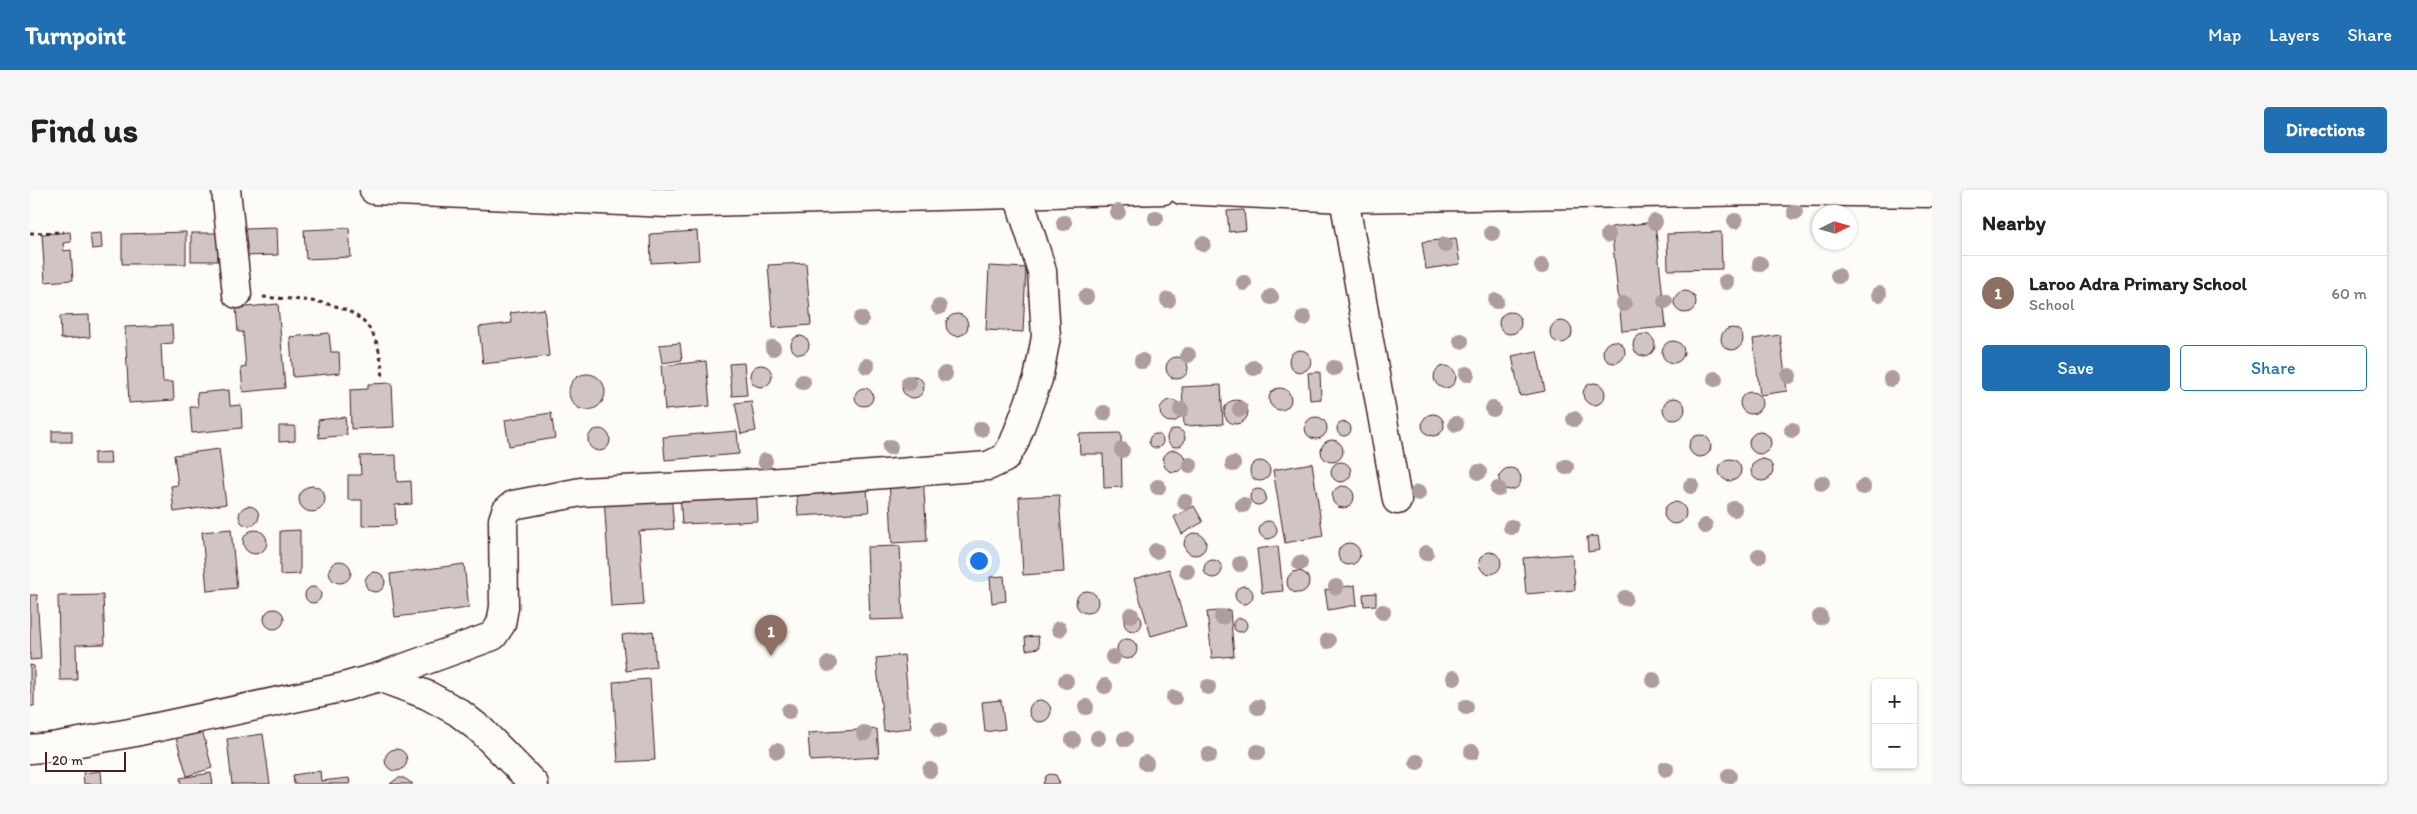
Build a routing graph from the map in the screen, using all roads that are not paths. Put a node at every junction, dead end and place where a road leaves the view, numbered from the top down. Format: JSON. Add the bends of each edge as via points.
{"nodes":[{"id":1,"x":226,"y":190,"type":"edge"},
{"id":2,"x":374,"y":190,"type":"edge"},
{"id":3,"x":1163,"y":190,"type":"edge"},
{"id":4,"x":1182,"y":190,"type":"edge"},
{"id":5,"x":411,"y":191,"type":"edge"},
{"id":6,"x":1017,"y":192,"type":"junction"},
{"id":7,"x":1515,"y":193,"type":"edge"},
{"id":8,"x":1932,"y":193,"type":"edge"},
{"id":9,"x":1380,"y":194,"type":"edge"},
{"id":10,"x":1344,"y":198,"type":"junction"},
{"id":11,"x":237,"y":294,"type":"road end"},
{"id":12,"x":1397,"y":500,"type":"dead end"},
{"id":13,"x":379,"y":677,"type":"junction"},
{"id":14,"x":30,"y":749,"type":"edge"},
{"id":15,"x":534,"y":784,"type":"edge"}],
"edges":[{"from":1,"to":11,"type":"street"},
{"from":2,"to":5,"type":"street"},
{"from":3,"to":6,"type":"street"},
{"from":4,"to":10,"type":"street"},
{"from":5,"to":6,"type":"street","via":[[668,202],[852,200]]},
{"from":6,"to":13,"type":"street","via":[[1042,271],[1046,337],[1038,380],[1005,458],[988,466],[768,483],[582,492],[513,505],[503,520],[504,607],[502,624],[494,636]]},
{"from":7,"to":8,"type":"street"},
{"from":7,"to":9,"type":"street"},
{"from":9,"to":10,"type":"street"},
{"from":10,"to":12,"type":"street"},
{"from":13,"to":14,"type":"street","via":[[130,733]]},
{"from":13,"to":15,"type":"street","via":[[427,695],[458,712]]}]}
